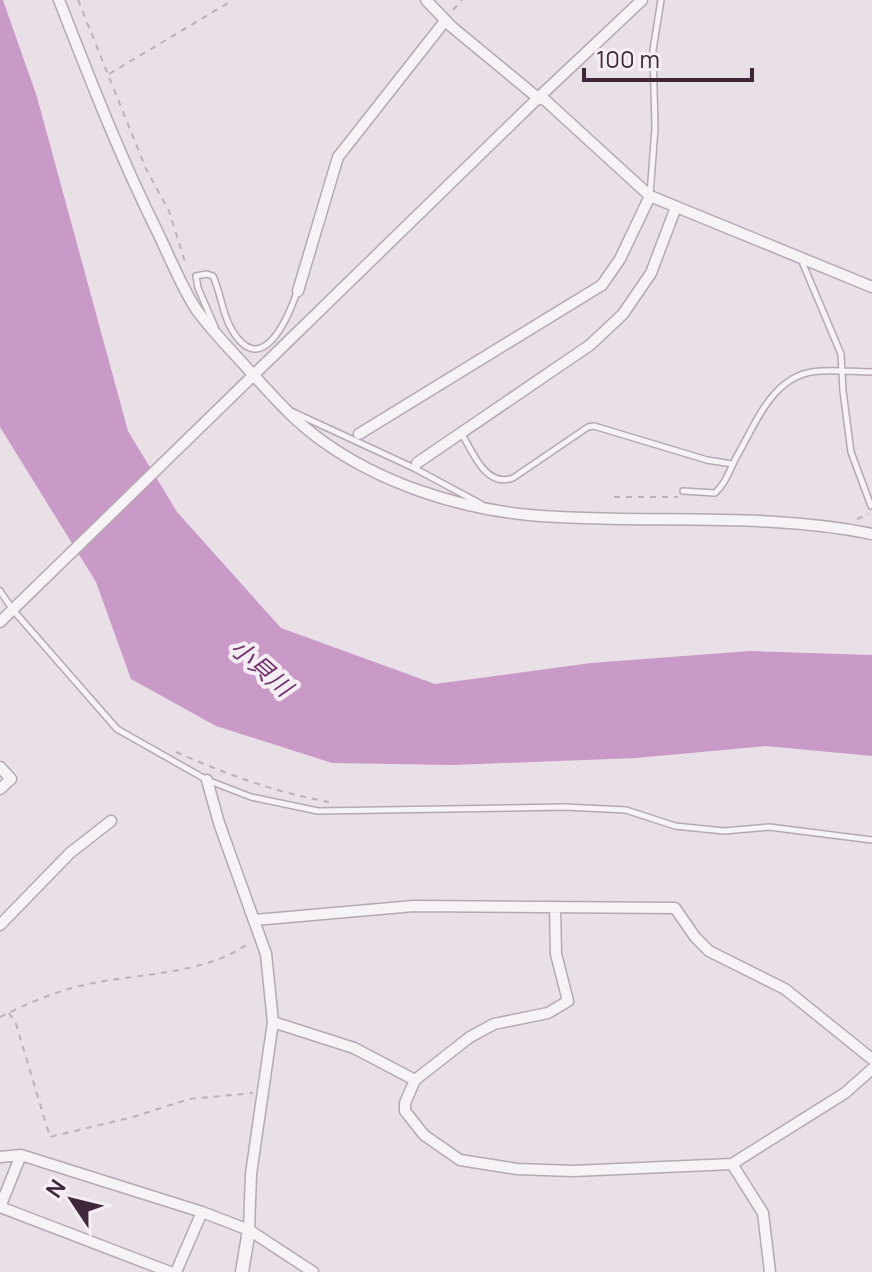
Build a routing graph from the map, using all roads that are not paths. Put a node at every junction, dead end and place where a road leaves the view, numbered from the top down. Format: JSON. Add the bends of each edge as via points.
{"nodes":[{"id":1,"x":59,"y":0,"type":"edge"},
{"id":2,"x":426,"y":0,"type":"edge"},
{"id":3,"x":642,"y":0,"type":"edge"},
{"id":4,"x":661,"y":0,"type":"edge"},
{"id":5,"x":445,"y":21,"type":"junction"},
{"id":6,"x":538,"y":98,"type":"junction"},
{"id":7,"x":650,"y":196,"type":"junction"},
{"id":8,"x":676,"y":207,"type":"junction"},
{"id":9,"x":804,"y":258,"type":"junction"},
{"id":10,"x":872,"y":287,"type":"edge"},
{"id":11,"x":298,"y":291,"type":"joint"},
{"id":12,"x":220,"y":339,"type":"junction"},
{"id":13,"x":843,"y":372,"type":"junction"},
{"id":14,"x":872,"y":372,"type":"edge"},
{"id":15,"x":250,"y":379,"type":"junction"},
{"id":16,"x":285,"y":408,"type":"junction"},
{"id":17,"x":462,"y":433,"type":"junction"},
{"id":18,"x":357,"y":437,"type":"junction"},
{"id":19,"x":732,"y":464,"type":"junction"},
{"id":20,"x":416,"y":466,"type":"junction"},
{"id":21,"x":683,"y":491,"type":"road end"},
{"id":22,"x":871,"y":506,"type":"edge"},
{"id":23,"x":488,"y":509,"type":"junction"},
{"id":24,"x":872,"y":534,"type":"edge"},
{"id":25,"x":0,"y":591,"type":"edge"},
{"id":26,"x":16,"y":607,"type":"junction"},
{"id":27,"x":0,"y":622,"type":"edge"},
{"id":28,"x":0,"y":767,"type":"edge"},
{"id":29,"x":207,"y":780,"type":"junction"},
{"id":30,"x":0,"y":789,"type":"edge"},
{"id":31,"x":111,"y":821,"type":"dead end"},
{"id":32,"x":872,"y":840,"type":"edge"},
{"id":33,"x":555,"y":907,"type":"junction"},
{"id":34,"x":255,"y":920,"type":"junction"},
{"id":35,"x":0,"y":925,"type":"edge"},
{"id":36,"x":273,"y":1022,"type":"junction"},
{"id":37,"x":872,"y":1059,"type":"edge"},
{"id":38,"x":872,"y":1069,"type":"edge"},
{"id":39,"x":415,"y":1080,"type":"junction"},
{"id":40,"x":21,"y":1155,"type":"junction"},
{"id":41,"x":0,"y":1157,"type":"edge"},
{"id":42,"x":732,"y":1164,"type":"junction"},
{"id":43,"x":0,"y":1207,"type":"edge"},
{"id":44,"x":202,"y":1212,"type":"junction"},
{"id":45,"x":249,"y":1230,"type":"junction"},
{"id":46,"x":170,"y":1272,"type":"edge"},
{"id":47,"x":176,"y":1272,"type":"edge"},
{"id":48,"x":242,"y":1272,"type":"edge"},
{"id":49,"x":313,"y":1272,"type":"edge"},
{"id":50,"x":769,"y":1272,"type":"edge"}],
"edges":[{"from":1,"to":12,"type":"street","via":[[128,174],[190,297]]},
{"from":2,"to":5,"type":"street"},
{"from":3,"to":6,"type":"street"},
{"from":4,"to":7,"type":"lane","via":[[653,50]]},
{"from":5,"to":6,"type":"street"},
{"from":5,"to":11,"type":"street","via":[[338,157]]},
{"from":6,"to":7,"type":"street"},
{"from":6,"to":15,"type":"street"},
{"from":7,"to":8,"type":"street"},
{"from":7,"to":18,"type":"street","via":[[602,285]]},
{"from":8,"to":9,"type":"street"},
{"from":8,"to":17,"type":"street","via":[[651,273],[623,314],[590,345]]},
{"from":9,"to":10,"type":"street"},
{"from":9,"to":13,"type":"lane"},
{"from":11,"to":12,"type":"lane","via":[[276,335],[254,350],[230,328],[213,276],[194,277]]},
{"from":12,"to":15,"type":"street"},
{"from":13,"to":14,"type":"lane"},
{"from":13,"to":19,"type":"lane","via":[[810,372],[777,389]]},
{"from":13,"to":22,"type":"lane","via":[[851,452]]},
{"from":15,"to":16,"type":"street"},
{"from":15,"to":26,"type":"street"},
{"from":16,"to":18,"type":"lane"},
{"from":16,"to":23,"type":"street","via":[[321,440],[364,466],[443,498]]},
{"from":17,"to":19,"type":"lane","via":[[486,472],[500,480],[513,478],[594,426]]},
{"from":17,"to":20,"type":"street"},
{"from":18,"to":20,"type":"lane"},
{"from":19,"to":21,"type":"lane","via":[[728,479],[715,493]]},
{"from":20,"to":23,"type":"lane"},
{"from":23,"to":24,"type":"street","via":[[595,518],[756,520]]},
{"from":25,"to":26,"type":"lane"},
{"from":26,"to":27,"type":"street"},
{"from":26,"to":29,"type":"lane","via":[[117,729]]},
{"from":28,"to":30,"type":"street","via":[[11,779]]},
{"from":29,"to":32,"type":"lane","via":[[251,797],[318,811],[626,810],[675,826],[724,831],[769,827]]},
{"from":29,"to":34,"type":"street"},
{"from":31,"to":35,"type":"street","via":[[70,853]]},
{"from":33,"to":34,"type":"street","via":[[414,906]]},
{"from":33,"to":37,"type":"street","via":[[675,908],[709,951],[785,989]]},
{"from":33,"to":39,"type":"street","via":[[556,954],[568,1001],[548,1013],[494,1024]]},
{"from":34,"to":36,"type":"street","via":[[266,954]]},
{"from":36,"to":39,"type":"street","via":[[354,1048]]},
{"from":36,"to":45,"type":"street","via":[[251,1174]]},
{"from":38,"to":42,"type":"street","via":[[845,1093]]},
{"from":39,"to":42,"type":"street","via":[[405,1111],[424,1135],[460,1160],[573,1171]]},
{"from":40,"to":41,"type":"street"},
{"from":40,"to":43,"type":"street"},
{"from":40,"to":44,"type":"street"},
{"from":42,"to":50,"type":"street","via":[[763,1213]]},
{"from":43,"to":46,"type":"street"},
{"from":44,"to":45,"type":"street"},
{"from":44,"to":47,"type":"street"},
{"from":45,"to":48,"type":"street"},
{"from":45,"to":49,"type":"street"}]}
